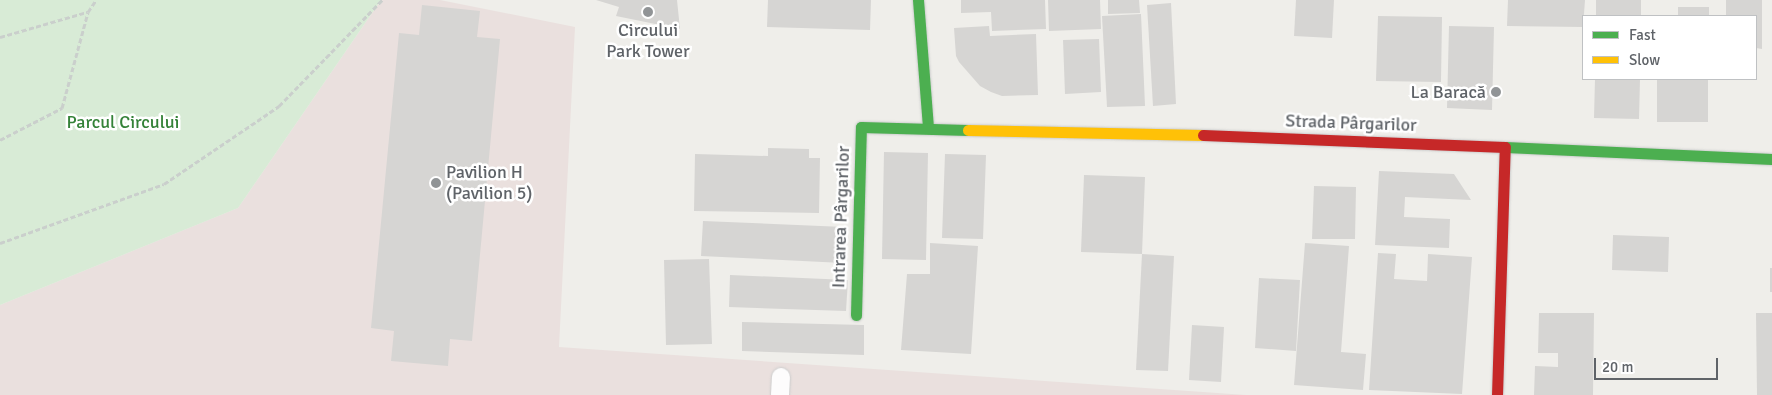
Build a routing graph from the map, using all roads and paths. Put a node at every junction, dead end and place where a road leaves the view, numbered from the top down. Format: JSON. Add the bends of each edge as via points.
{"nodes":[{"id":1,"x":96,"y":0,"type":"edge"},
{"id":2,"x":382,"y":0,"type":"edge"},
{"id":3,"x":918,"y":0,"type":"edge"},
{"id":4,"x":88,"y":12,"type":"junction"},
{"id":5,"x":0,"y":38,"type":"edge"},
{"id":6,"x":928,"y":128,"type":"junction"},
{"id":7,"x":0,"y":140,"type":"edge"},
{"id":8,"x":1505,"y":147,"type":"junction"},
{"id":9,"x":1772,"y":159,"type":"edge"},
{"id":10,"x":0,"y":243,"type":"edge"},
{"id":11,"x":856,"y":315,"type":"dead end"},
{"id":12,"x":781,"y":377,"type":"dead end"},
{"id":13,"x":780,"y":395,"type":"edge"},
{"id":14,"x":1497,"y":395,"type":"edge"}],
"edges":[{"from":1,"to":4,"type":"path"},
{"from":2,"to":10,"type":"path","via":[[279,106],[164,184]]},
{"from":3,"to":6,"type":"street"},
{"from":4,"to":5,"type":"path"},
{"from":4,"to":7,"type":"path","via":[[62,108]]},
{"from":6,"to":8,"type":"street","name":"Strada Pârgarilor","via":[[1312,138]]},
{"from":6,"to":11,"type":"street","name":"Intrarea Pârgarilor","via":[[861,127]]},
{"from":8,"to":9,"type":"street","name":"Strada Pârgarilor"},
{"from":8,"to":14,"type":"street"},
{"from":12,"to":13,"type":"lane"}]}
